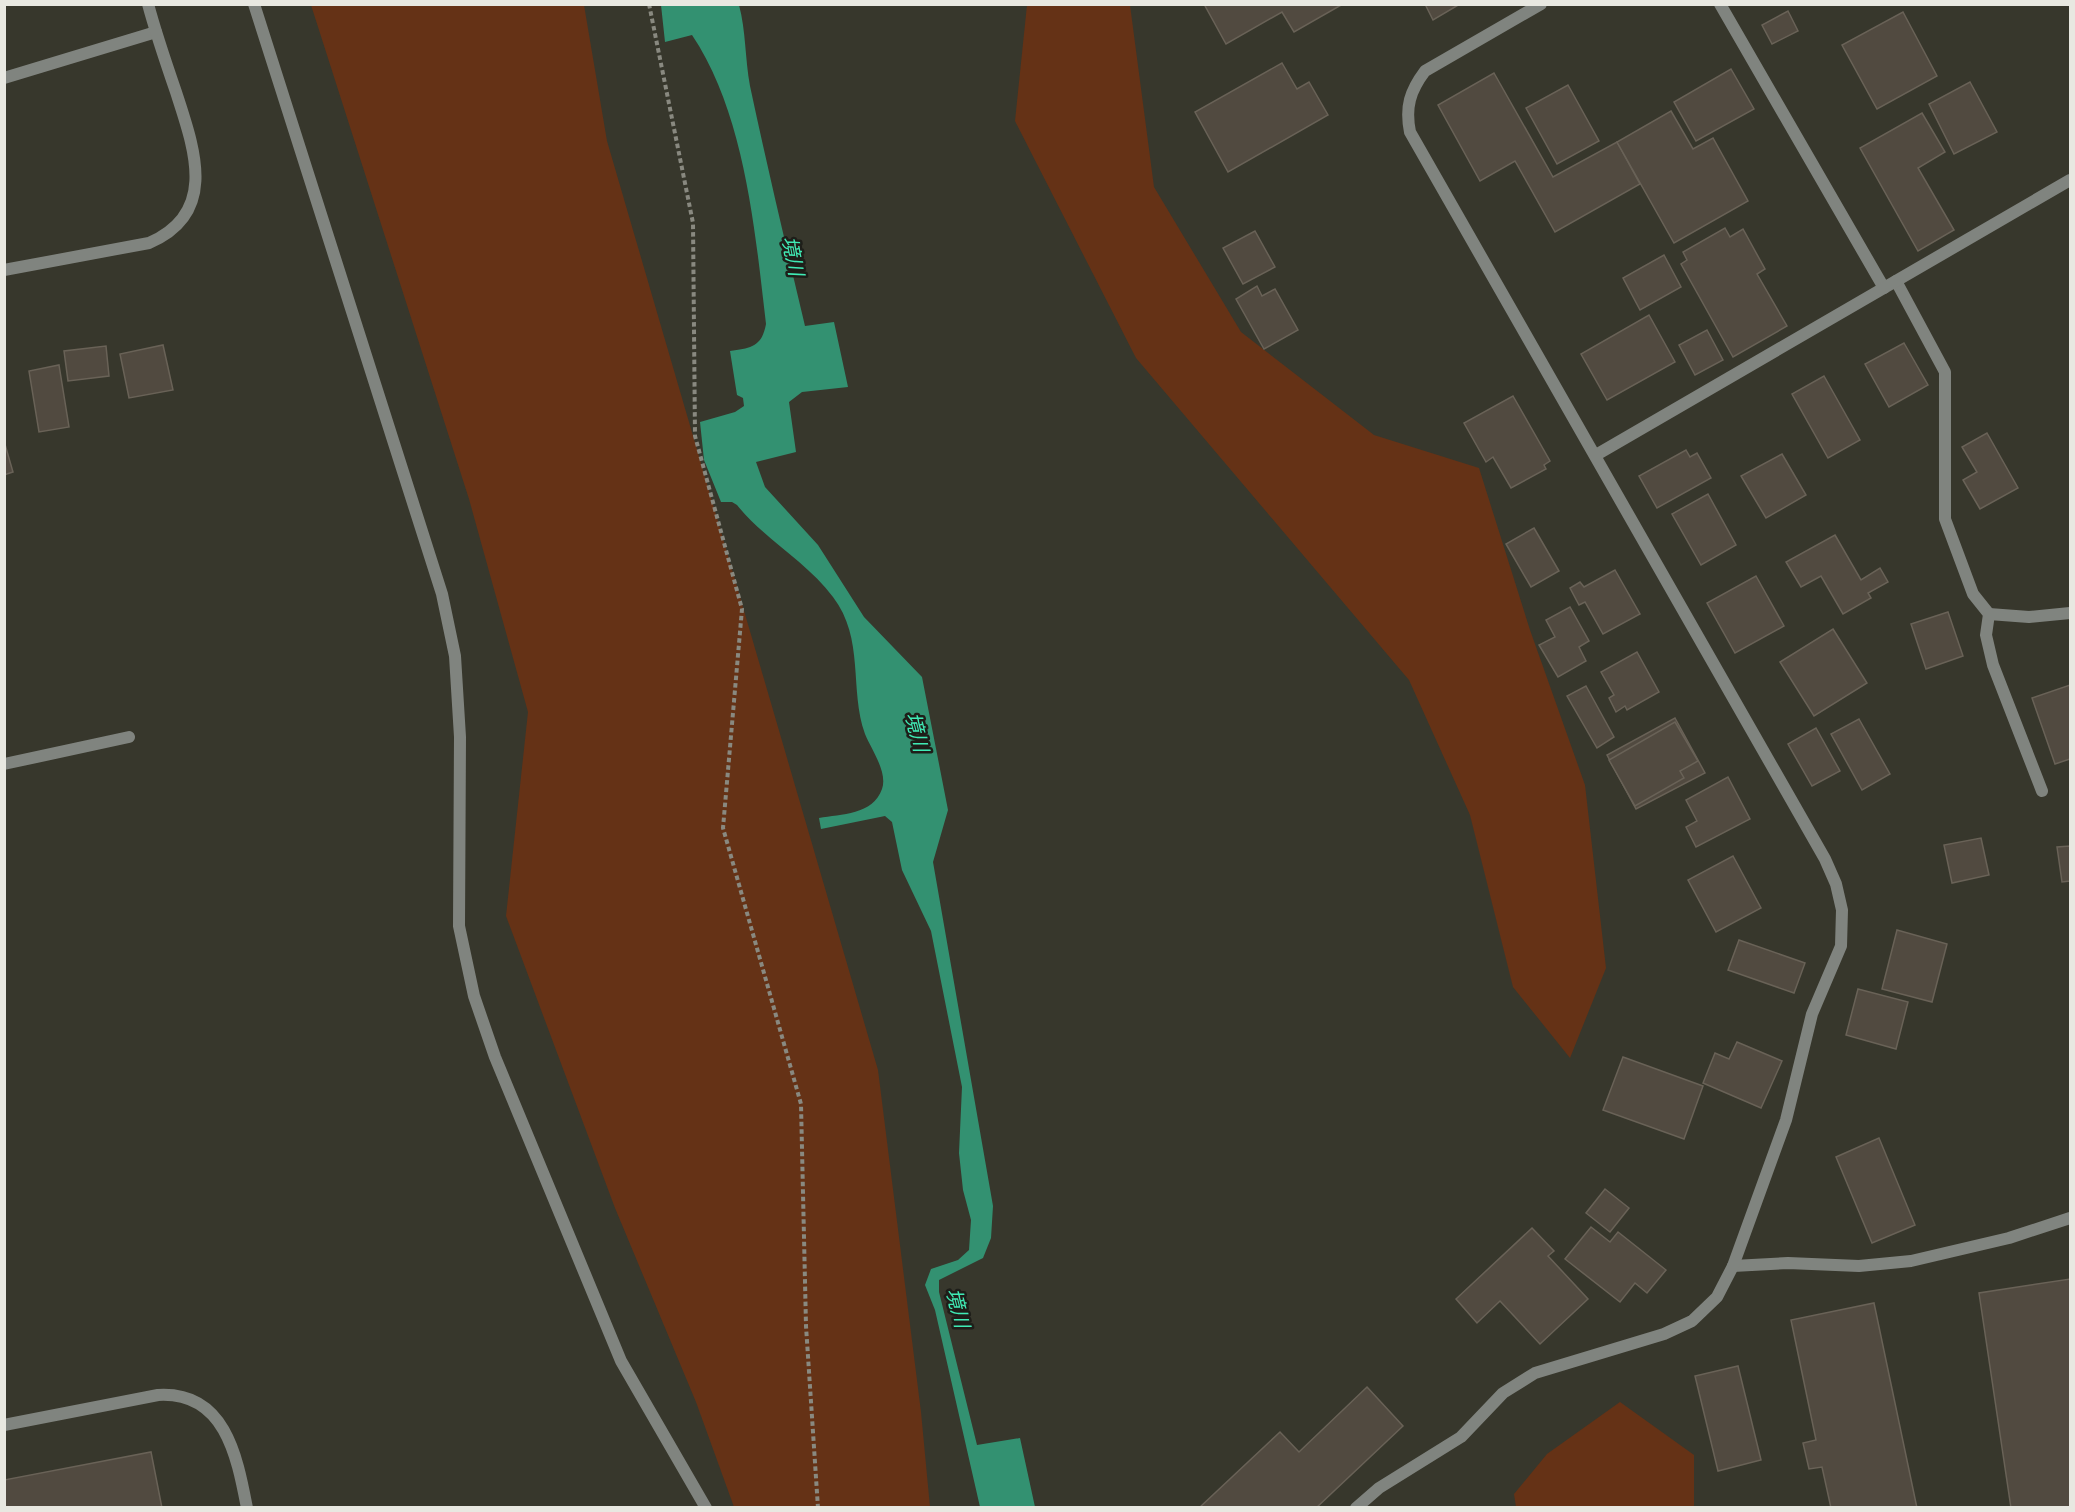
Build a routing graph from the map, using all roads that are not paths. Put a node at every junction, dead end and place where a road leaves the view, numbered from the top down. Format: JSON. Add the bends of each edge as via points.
{"nodes":[{"id":1,"x":148,"y":4,"type":"edge"},
{"id":2,"x":254,"y":4,"type":"edge"},
{"id":3,"x":1541,"y":4,"type":"edge"},
{"id":4,"x":1720,"y":4,"type":"edge"},
{"id":5,"x":156,"y":32,"type":"junction"},
{"id":6,"x":4,"y":78,"type":"edge"},
{"id":7,"x":2070,"y":180,"type":"edge"},
{"id":8,"x":4,"y":270,"type":"edge"},
{"id":9,"x":1890,"y":284,"type":"junction"},
{"id":10,"x":1596,"y":455,"type":"junction"},
{"id":11,"x":2070,"y":613,"type":"edge"},
{"id":12,"x":1989,"y":614,"type":"junction"},
{"id":13,"x":129,"y":737,"type":"dead end"},
{"id":14,"x":4,"y":764,"type":"edge"},
{"id":15,"x":2042,"y":791,"type":"dead end"},
{"id":16,"x":2070,"y":1218,"type":"edge"},
{"id":17,"x":1733,"y":1266,"type":"junction"},
{"id":18,"x":4,"y":1425,"type":"edge"},
{"id":19,"x":247,"y":1508,"type":"edge"},
{"id":20,"x":706,"y":1508,"type":"edge"},
{"id":21,"x":1356,"y":1508,"type":"edge"}],
"edges":[{"from":1,"to":5,"type":"street"},
{"from":2,"to":20,"type":"street","via":[[442,594],[454,656],[460,737],[459,926],[474,996],[495,1057],[621,1361]]},
{"from":3,"to":10,"type":"street","via":[[1425,71],[1414,86],[1407,118],[1417,145]]},
{"from":4,"to":9,"type":"street"},
{"from":5,"to":6,"type":"street"},
{"from":5,"to":8,"type":"street","via":[[195,151],[197,184],[187,213],[166,236],[149,243]]},
{"from":7,"to":9,"type":"street"},
{"from":9,"to":10,"type":"street"},
{"from":9,"to":12,"type":"street","via":[[1946,372],[1945,519],[1973,594]]},
{"from":10,"to":17,"type":"street","via":[[1825,859],[1842,910],[1841,946],[1812,1014],[1786,1120]]},
{"from":11,"to":12,"type":"street","via":[[2029,617]]},
{"from":12,"to":15,"type":"street","via":[[1986,635],[1993,665]]},
{"from":13,"to":14,"type":"street"},
{"from":16,"to":17,"type":"street","via":[[2009,1238],[1911,1261],[1859,1266]]},
{"from":17,"to":21,"type":"street","via":[[1717,1297],[1692,1321],[1664,1334],[1534,1372],[1503,1393],[1461,1437],[1379,1488]]},
{"from":18,"to":19,"type":"street","via":[[173,1394],[212,1414],[231,1440]]}]}
